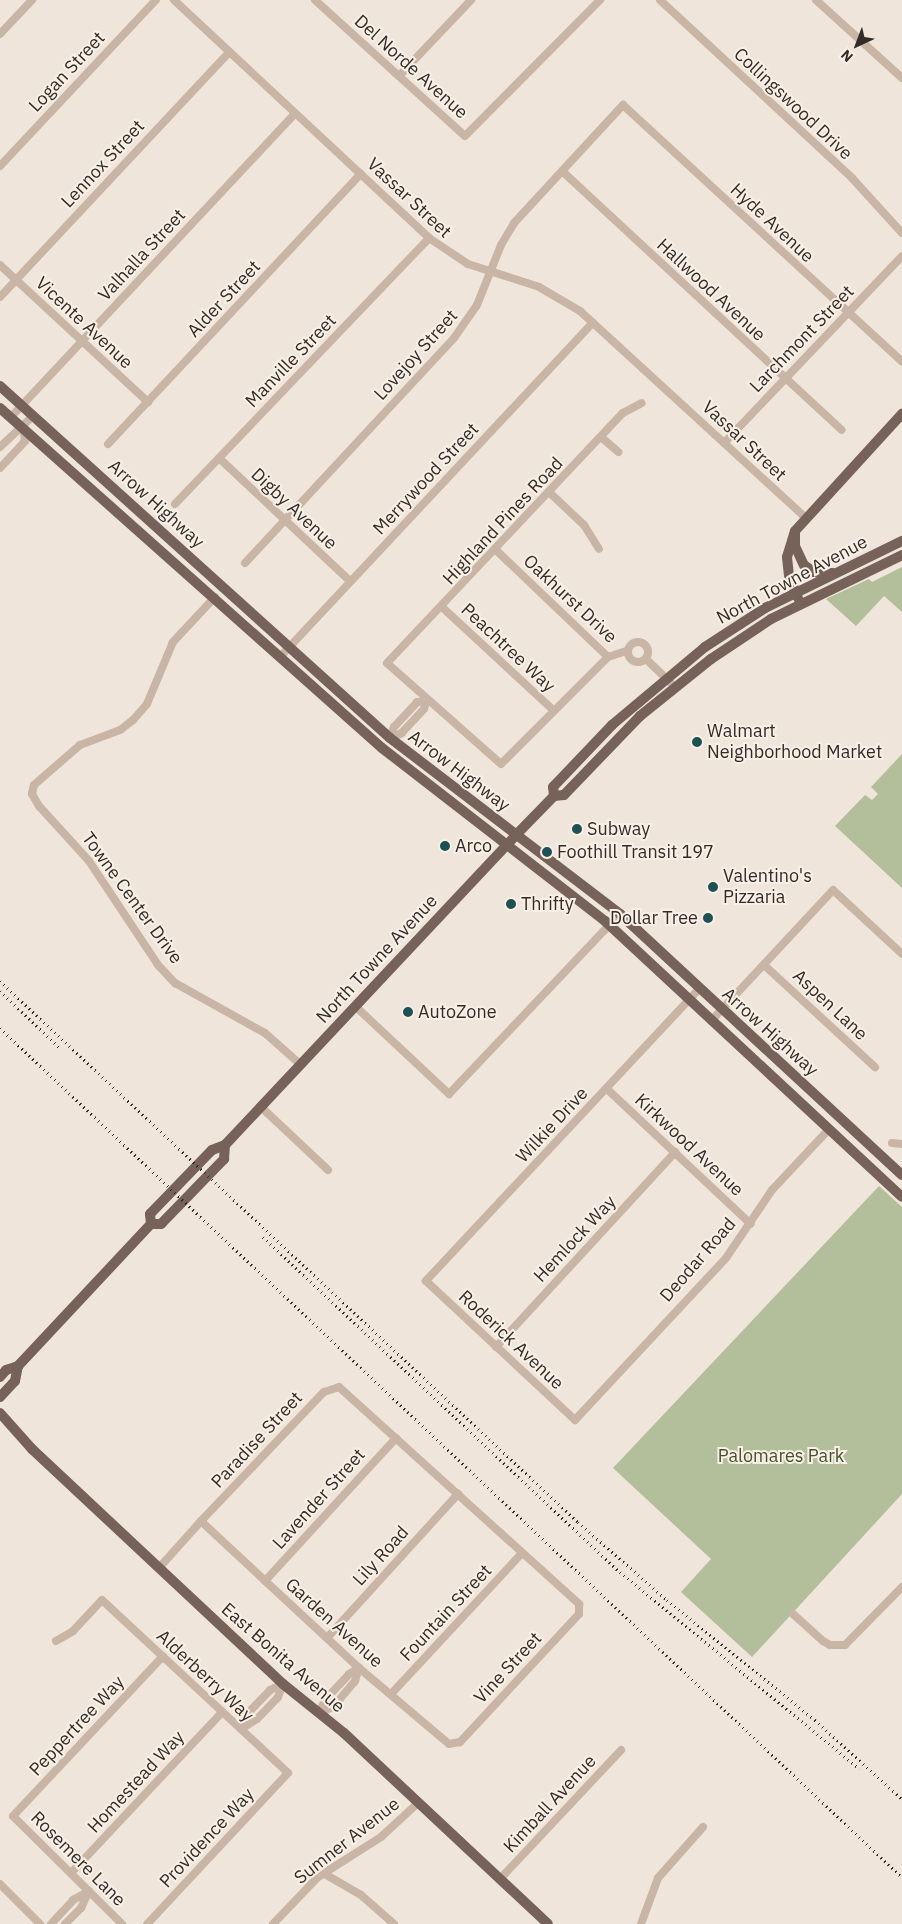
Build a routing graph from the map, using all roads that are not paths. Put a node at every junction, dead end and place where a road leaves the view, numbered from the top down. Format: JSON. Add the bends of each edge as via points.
{"nodes":[{"id":1,"x":32,"y":0,"type":"edge"},
{"id":2,"x":156,"y":0,"type":"edge"},
{"id":3,"x":174,"y":0,"type":"edge"},
{"id":4,"x":316,"y":0,"type":"edge"},
{"id":5,"x":471,"y":0,"type":"edge"},
{"id":6,"x":600,"y":0,"type":"edge"},
{"id":7,"x":660,"y":0,"type":"edge"},
{"id":8,"x":816,"y":0,"type":"edge"},
{"id":9,"x":0,"y":34,"type":"edge"},
{"id":10,"x":229,"y":52,"type":"junction"},
{"id":11,"x":399,"y":76,"type":"junction"},
{"id":12,"x":902,"y":78,"type":"edge"},
{"id":13,"x":623,"y":106,"type":"joint"},
{"id":14,"x":295,"y":113,"type":"junction"},
{"id":15,"x":0,"y":166,"type":"edge"},
{"id":16,"x":562,"y":171,"type":"junction"},
{"id":17,"x":361,"y":174,"type":"junction"},
{"id":18,"x":902,"y":233,"type":"edge"},
{"id":19,"x":429,"y":238,"type":"junction"},
{"id":20,"x":902,"y":256,"type":"edge"},
{"id":21,"x":0,"y":265,"type":"edge"},
{"id":22,"x":491,"y":271,"type":"junction"},
{"id":23,"x":16,"y":280,"type":"junction"},
{"id":24,"x":0,"y":297,"type":"edge"},
{"id":25,"x":847,"y":312,"type":"junction"},
{"id":26,"x":593,"y":322,"type":"junction"},
{"id":27,"x":81,"y":341,"type":"junction"},
{"id":28,"x":902,"y":362,"type":"edge"},
{"id":29,"x":784,"y":378,"type":"junction"},
{"id":30,"x":0,"y":386,"type":"edge"},
{"id":31,"x":148,"y":402,"type":"junction"},
{"id":32,"x":642,"y":403,"type":"dead end"},
{"id":33,"x":22,"y":406,"type":"junction"},
{"id":34,"x":0,"y":408,"type":"edge"},
{"id":35,"x":902,"y":414,"type":"edge"},
{"id":36,"x":34,"y":416,"type":"junction"},
{"id":37,"x":11,"y":418,"type":"junction"},
{"id":38,"x":23,"y":427,"type":"junction"},
{"id":39,"x":842,"y":430,"type":"dead end"},
{"id":40,"x":601,"y":437,"type":"junction"},
{"id":41,"x":724,"y":443,"type":"junction"},
{"id":42,"x":108,"y":444,"type":"dead end"},
{"id":43,"x":0,"y":447,"type":"edge"},
{"id":44,"x":618,"y":452,"type":"dead end"},
{"id":45,"x":219,"y":458,"type":"junction"},
{"id":46,"x":0,"y":468,"type":"edge"},
{"id":47,"x":550,"y":493,"type":"junction"},
{"id":48,"x":175,"y":504,"type":"dead end"},
{"id":49,"x":806,"y":518,"type":"junction"},
{"id":50,"x":284,"y":520,"type":"junction"},
{"id":51,"x":795,"y":531,"type":"junction"},
{"id":52,"x":902,"y":541,"type":"edge"},
{"id":53,"x":599,"y":548,"type":"dead end"},
{"id":54,"x":497,"y":550,"type":"junction"},
{"id":55,"x":902,"y":555,"type":"edge"},
{"id":56,"x":244,"y":562,"type":"dead end"},
{"id":57,"x":836,"y":573,"type":"junction"},
{"id":58,"x":350,"y":582,"type":"junction"},
{"id":59,"x":795,"y":593,"type":"junction"},
{"id":60,"x":215,"y":597,"type":"junction"},
{"id":61,"x":801,"y":604,"type":"junction"},
{"id":62,"x":443,"y":608,"type":"junction"},
{"id":63,"x":290,"y":646,"type":"junction"},
{"id":64,"x":627,"y":651,"type":"junction"},
{"id":65,"x":280,"y":657,"type":"junction"},
{"id":66,"x":608,"y":657,"type":"junction"},
{"id":67,"x":646,"y":659,"type":"junction"},
{"id":68,"x":665,"y":677,"type":"junction"},
{"id":69,"x":674,"y":686,"type":"junction"},
{"id":70,"x":426,"y":700,"type":"junction"},
{"id":71,"x":553,"y":710,"type":"junction"},
{"id":72,"x":390,"y":738,"type":"junction"},
{"id":73,"x":554,"y":796,"type":"junction"},
{"id":74,"x":516,"y":835,"type":"junction"},
{"id":75,"x":506,"y":846,"type":"junction"},
{"id":76,"x":620,"y":914,"type":"junction"},
{"id":77,"x":609,"y":925,"type":"junction"},
{"id":78,"x":902,"y":954,"type":"edge"},
{"id":79,"x":764,"y":965,"type":"junction"},
{"id":80,"x":699,"y":989,"type":"junction"},
{"id":81,"x":689,"y":1000,"type":"junction"},
{"id":82,"x":355,"y":1006,"type":"junction"},
{"id":83,"x":721,"y":1010,"type":"junction"},
{"id":84,"x":711,"y":1021,"type":"junction"},
{"id":85,"x":300,"y":1064,"type":"junction"},
{"id":86,"x":875,"y":1067,"type":"dead end"},
{"id":87,"x":607,"y":1089,"type":"junction"},
{"id":88,"x":261,"y":1107,"type":"junction"},
{"id":89,"x":840,"y":1117,"type":"junction"},
{"id":90,"x":829,"y":1129,"type":"junction"},
{"id":91,"x":892,"y":1143,"type":"dead end"},
{"id":92,"x":902,"y":1144,"type":"edge"},
{"id":93,"x":225,"y":1145,"type":"junction"},
{"id":94,"x":675,"y":1152,"type":"junction"},
{"id":95,"x":328,"y":1170,"type":"dead end"},
{"id":96,"x":902,"y":1175,"type":"edge"},
{"id":97,"x":902,"y":1197,"type":"edge"},
{"id":98,"x":151,"y":1224,"type":"junction"},
{"id":99,"x":751,"y":1224,"type":"junction"},
{"id":100,"x":426,"y":1281,"type":"joint"},
{"id":101,"x":496,"y":1347,"type":"junction"},
{"id":102,"x":18,"y":1366,"type":"junction"},
{"id":103,"x":0,"y":1377,"type":"edge"},
{"id":104,"x":0,"y":1397,"type":"edge"},
{"id":105,"x":0,"y":1413,"type":"edge"},
{"id":106,"x":575,"y":1420,"type":"joint"},
{"id":107,"x":396,"y":1438,"type":"junction"},
{"id":108,"x":458,"y":1494,"type":"junction"},
{"id":109,"x":202,"y":1521,"type":"junction"},
{"id":110,"x":522,"y":1553,"type":"junction"},
{"id":111,"x":159,"y":1568,"type":"junction"},
{"id":112,"x":265,"y":1581,"type":"junction"},
{"id":113,"x":902,"y":1587,"type":"edge"},
{"id":114,"x":793,"y":1614,"type":"dead end"},
{"id":115,"x":327,"y":1638,"type":"junction"},
{"id":116,"x":56,"y":1642,"type":"dead end"},
{"id":117,"x":163,"y":1656,"type":"junction"},
{"id":118,"x":359,"y":1668,"type":"junction"},
{"id":119,"x":283,"y":1684,"type":"junction"},
{"id":120,"x":392,"y":1694,"type":"junction"},
{"id":121,"x":222,"y":1712,"type":"junction"},
{"id":122,"x":319,"y":1713,"type":"junction"},
{"id":123,"x":241,"y":1729,"type":"junction"},
{"id":124,"x":449,"y":1744,"type":"joint"},
{"id":125,"x":621,"y":1750,"type":"dead end"},
{"id":126,"x":288,"y":1773,"type":"joint"},
{"id":127,"x":418,"y":1803,"type":"junction"},
{"id":128,"x":13,"y":1816,"type":"joint"},
{"id":129,"x":703,"y":1827,"type":"dead end"},
{"id":130,"x":71,"y":1873,"type":"junction"},
{"id":131,"x":323,"y":1873,"type":"junction"},
{"id":132,"x":500,"y":1880,"type":"junction"},
{"id":133,"x":0,"y":1884,"type":"edge"},
{"id":134,"x":89,"y":1891,"type":"junction"},
{"id":135,"x":40,"y":1924,"type":"edge"},
{"id":136,"x":51,"y":1924,"type":"edge"},
{"id":137,"x":65,"y":1924,"type":"edge"},
{"id":138,"x":122,"y":1924,"type":"edge"},
{"id":139,"x":147,"y":1924,"type":"edge"},
{"id":140,"x":273,"y":1924,"type":"edge"},
{"id":141,"x":394,"y":1924,"type":"edge"},
{"id":142,"x":548,"y":1924,"type":"edge"},
{"id":143,"x":641,"y":1924,"type":"edge"}],
"edges":[{"from":1,"to":9,"type":"street"},
{"from":2,"to":15,"type":"street","name":"Logan Street"},
{"from":3,"to":10,"type":"street","name":"Vassar Street"},
{"from":4,"to":11,"type":"street","name":"Del Norde Avenue"},
{"from":5,"to":11,"type":"street"},
{"from":6,"to":11,"type":"street","name":"Del Norde Avenue","via":[[465,136]]},
{"from":7,"to":18,"type":"street","name":"Collingswood Drive","via":[[852,178]]},
{"from":8,"to":12,"type":"street"},
{"from":10,"to":14,"type":"street","name":"Vassar Street"},
{"from":10,"to":23,"type":"street","name":"Lennox Street"},
{"from":13,"to":16,"type":"street","name":"Lovejoy Street"},
{"from":13,"to":25,"type":"street","name":"Hyde Avenue"},
{"from":14,"to":17,"type":"street","name":"Vassar Street"},
{"from":14,"to":27,"type":"street","name":"Valhalla Street"},
{"from":16,"to":22,"type":"street","name":"Lovejoy Street","via":[[514,223]]},
{"from":16,"to":29,"type":"street","name":"Hallwood Avenue"},
{"from":17,"to":19,"type":"street","name":"Vassar Street"},
{"from":17,"to":31,"type":"street","name":"Alder Street"},
{"from":19,"to":22,"type":"street","name":"Vassar Street","via":[[449,254]]},
{"from":19,"to":45,"type":"street","name":"Manville Street"},
{"from":20,"to":25,"type":"street","name":"Larchmont Street"},
{"from":21,"to":23,"type":"street","name":"Vicente Avenue"},
{"from":22,"to":26,"type":"street","name":"Vassar Street","via":[[539,287]]},
{"from":22,"to":50,"type":"street","name":"Lovejoy Street","via":[[477,306],[454,338]]},
{"from":23,"to":24,"type":"street","name":"Lennox Street"},
{"from":23,"to":27,"type":"street","name":"Vicente Avenue"},
{"from":25,"to":28,"type":"street","name":"Hyde Avenue"},
{"from":25,"to":29,"type":"street","name":"Larchmont Street"},
{"from":26,"to":41,"type":"street","name":"Vassar Street"},
{"from":26,"to":58,"type":"street","name":"Merrywood Street"},
{"from":27,"to":31,"type":"street","name":"Vicente Avenue"},
{"from":27,"to":33,"type":"street","name":"Valhalla Street"},
{"from":29,"to":39,"type":"street","name":"Hallwood Avenue"},
{"from":29,"to":41,"type":"street","name":"Larchmont Street"},
{"from":30,"to":33,"type":"main road","name":"Arrow Highway"},
{"from":31,"to":42,"type":"street","name":"Alder Street"},
{"from":32,"to":40,"type":"street","name":"Highland Pines Road","via":[[623,413]]},
{"from":33,"to":36,"type":"main road","name":"Arrow Highway"},
{"from":33,"to":37,"type":"street","name":"Valhalla Street"},
{"from":34,"to":37,"type":"main road","name":"Arrow Highway"},
{"from":35,"to":49,"type":"main road"},
{"from":36,"to":38,"type":"street"},
{"from":36,"to":63,"type":"main road","name":"Arrow Highway"},
{"from":37,"to":38,"type":"main road","name":"Arrow Highway"},
{"from":38,"to":43,"type":"street"},
{"from":38,"to":46,"type":"street","via":[[25,441]]},
{"from":38,"to":60,"type":"main road","name":"Arrow Highway"},
{"from":40,"to":44,"type":"street"},
{"from":40,"to":47,"type":"street","name":"Highland Pines Road"},
{"from":41,"to":49,"type":"street","name":"Vassar Street"},
{"from":45,"to":48,"type":"street","name":"Manville Street"},
{"from":45,"to":50,"type":"street","name":"Digby Avenue"},
{"from":47,"to":53,"type":"street","via":[[584,525]]},
{"from":47,"to":54,"type":"street","name":"Highland Pines Road"},
{"from":49,"to":51,"type":"main road"},
{"from":50,"to":56,"type":"street","name":"Lovejoy Street"},
{"from":50,"to":58,"type":"street","name":"Digby Avenue"},
{"from":51,"to":57,"type":"main road","via":[[795,546],[804,565],[814,572]]},
{"from":51,"to":59,"type":"main road","via":[[786,558]]},
{"from":52,"to":57,"type":"main road","name":"North Towne Avenue"},
{"from":54,"to":62,"type":"street","name":"Highland Pines Road"},
{"from":54,"to":66,"type":"street","name":"Oakhurst Drive"},
{"from":55,"to":61,"type":"main road","name":"North Towne Avenue"},
{"from":57,"to":59,"type":"main road","name":"North Towne Avenue"},
{"from":58,"to":63,"type":"street","name":"Merrywood Street"},
{"from":59,"to":61,"type":"main road"},
{"from":59,"to":68,"type":"main road","name":"North Towne Avenue","via":[[728,630]]},
{"from":60,"to":65,"type":"main road","name":"Arrow Highway"},
{"from":60,"to":85,"type":"street","name":"Towne Center Drive","via":[[173,642],[147,704],[133,720],[120,730],[80,745],[34,785],[32,794],[89,861],[158,965],[175,983],[258,1028]]},
{"from":61,"to":69,"type":"main road","name":"North Towne Avenue","via":[[738,640]]},
{"from":62,"to":70,"type":"street","name":"Highland Pines Road","via":[[387,663]]},
{"from":62,"to":71,"type":"street","name":"Peachtree Way"},
{"from":63,"to":65,"type":"street","name":"Merrywood Street"},
{"from":63,"to":72,"type":"main road","name":"Arrow Highway"},
{"from":64,"to":66,"type":"street","name":"Oakhurst Drive"},
{"from":64,"to":67,"type":"street","name":"Oakhurst Drive","via":[[634,661]]},
{"from":64,"to":67,"type":"street","name":"Oakhurst Drive","via":[[632,643],[642,642],[648,650]]},
{"from":65,"to":75,"type":"main road","name":"Arrow Highway","via":[[413,773]]},
{"from":66,"to":71,"type":"street"},
{"from":67,"to":68,"type":"street","name":"Oakhurst Drive"},
{"from":68,"to":69,"type":"street","name":"Oakhurst Drive"},
{"from":68,"to":73,"type":"main road","name":"North Towne Avenue","via":[[594,742],[553,787]]},
{"from":69,"to":73,"type":"main road","name":"North Towne Avenue","via":[[611,743],[564,795]]},
{"from":70,"to":71,"type":"street","via":[[502,764]]},
{"from":70,"to":72,"type":"street","via":[[417,702],[394,727]]},
{"from":72,"to":74,"type":"main road","name":"Arrow Highway"},
{"from":73,"to":74,"type":"main road","name":"North Towne Avenue"},
{"from":74,"to":75,"type":"main road","name":"North Towne Avenue"},
{"from":74,"to":76,"type":"main road","name":"Arrow Highway"},
{"from":75,"to":77,"type":"main road","name":"Arrow Highway"},
{"from":75,"to":82,"type":"main road","name":"North Towne Avenue"},
{"from":76,"to":77,"type":"street"},
{"from":76,"to":80,"type":"main road","name":"Arrow Highway"},
{"from":77,"to":81,"type":"main road","name":"Arrow Highway"},
{"from":77,"to":82,"type":"street","via":[[449,1094]]},
{"from":78,"to":79,"type":"street","via":[[833,890]]},
{"from":79,"to":83,"type":"street"},
{"from":79,"to":86,"type":"street","name":"Aspen Lane"},
{"from":80,"to":81,"type":"street","name":"Wilkie Drive"},
{"from":80,"to":83,"type":"main road","name":"Arrow Highway"},
{"from":81,"to":84,"type":"main road","name":"Arrow Highway"},
{"from":81,"to":87,"type":"street","name":"Wilkie Drive"},
{"from":82,"to":85,"type":"main road","name":"North Towne Avenue"},
{"from":83,"to":84,"type":"street"},
{"from":83,"to":89,"type":"main road","name":"Arrow Highway"},
{"from":84,"to":90,"type":"main road","name":"Arrow Highway"},
{"from":85,"to":88,"type":"main road","name":"North Towne Avenue"},
{"from":87,"to":94,"type":"street","name":"Kirkwood Avenue"},
{"from":87,"to":100,"type":"street","name":"Wilkie Drive"},
{"from":88,"to":93,"type":"main road","name":"North Towne Avenue"},
{"from":88,"to":95,"type":"street"},
{"from":89,"to":90,"type":"main road","name":"Deodar Road"},
{"from":89,"to":96,"type":"main road","name":"Arrow Highway"},
{"from":90,"to":97,"type":"main road","name":"Arrow Highway"},
{"from":90,"to":99,"type":"street","name":"Deodar Road","via":[[772,1190]]},
{"from":91,"to":92,"type":"street"},
{"from":93,"to":98,"type":"main road","name":"North Towne Avenue","via":[[212,1150],[150,1214]]},
{"from":93,"to":98,"type":"main road","name":"North Towne Avenue","via":[[224,1159],[161,1224]]},
{"from":94,"to":99,"type":"street","name":"Kirkwood Avenue"},
{"from":94,"to":101,"type":"street","name":"Hemlock Way"},
{"from":98,"to":102,"type":"main road","name":"North Towne Avenue"},
{"from":99,"to":106,"type":"street","name":"Deodar Road","via":[[726,1258]]},
{"from":100,"to":101,"type":"street","name":"Roderick Avenue"},
{"from":101,"to":106,"type":"street","name":"Roderick Avenue"},
{"from":102,"to":103,"type":"main road","via":[[6,1370]]},
{"from":102,"to":104,"type":"main road","name":"North Towne Avenue","via":[[15,1381]]},
{"from":105,"to":111,"type":"main road","name":"East Bonita Avenue","via":[[32,1449]]},
{"from":107,"to":108,"type":"street"},
{"from":107,"to":109,"type":"street","name":"Paradise Street","via":[[339,1387],[324,1392]]},
{"from":107,"to":112,"type":"street","name":"Lavender Street"},
{"from":108,"to":110,"type":"street"},
{"from":108,"to":115,"type":"street","name":"Lily Road"},
{"from":109,"to":111,"type":"street","name":"Paradise Street"},
{"from":109,"to":112,"type":"street","name":"Garden Avenue"},
{"from":110,"to":120,"type":"street","name":"Fountain Street"},
{"from":110,"to":124,"type":"street","name":"Vine Street","via":[[579,1604],[579,1614],[460,1742]]},
{"from":111,"to":119,"type":"main road","name":"East Bonita Avenue"},
{"from":112,"to":115,"type":"street","name":"Garden Avenue"},
{"from":113,"to":114,"type":"street","via":[[845,1646],[823,1641]]},
{"from":115,"to":118,"type":"street","name":"Garden Avenue"},
{"from":116,"to":117,"type":"street","name":"Alderberry Way","via":[[72,1631],[102,1600]]},
{"from":117,"to":121,"type":"street","name":"Alderberry Way"},
{"from":117,"to":128,"type":"street","name":"Peppertree Way"},
{"from":118,"to":120,"type":"street","name":"Garden Avenue"},
{"from":118,"to":122,"type":"street","via":[[324,1700]]},
{"from":119,"to":122,"type":"main road","name":"East Bonita Avenue"},
{"from":119,"to":123,"type":"street","via":[[270,1690],[249,1712]]},
{"from":120,"to":124,"type":"street","name":"Garden Avenue"},
{"from":121,"to":123,"type":"street","name":"Alderberry Way"},
{"from":121,"to":130,"type":"street","name":"Homestead Way"},
{"from":122,"to":127,"type":"main road","name":"East Bonita Avenue"},
{"from":123,"to":126,"type":"street","name":"Alderberry Way"},
{"from":125,"to":132,"type":"street","name":"Kimball Avenue"},
{"from":126,"to":139,"type":"street","name":"Providence Way"},
{"from":127,"to":131,"type":"street","name":"Sumner Avenue","via":[[381,1837]]},
{"from":127,"to":132,"type":"main road","name":"East Bonita Avenue"},
{"from":128,"to":130,"type":"street","name":"Rosemere Lane"},
{"from":129,"to":143,"type":"street","via":[[658,1878]]},
{"from":130,"to":134,"type":"street","name":"Rosemere Lane"},
{"from":131,"to":140,"type":"street","name":"Sumner Avenue"},
{"from":131,"to":141,"type":"street","via":[[361,1896]]},
{"from":132,"to":142,"type":"main road","name":"East Bonita Avenue"},
{"from":133,"to":135,"type":"street"},
{"from":134,"to":136,"type":"street","via":[[73,1900]]},
{"from":134,"to":137,"type":"street","via":[[81,1908]]},
{"from":134,"to":138,"type":"street","name":"Rosemere Lane"}]}
